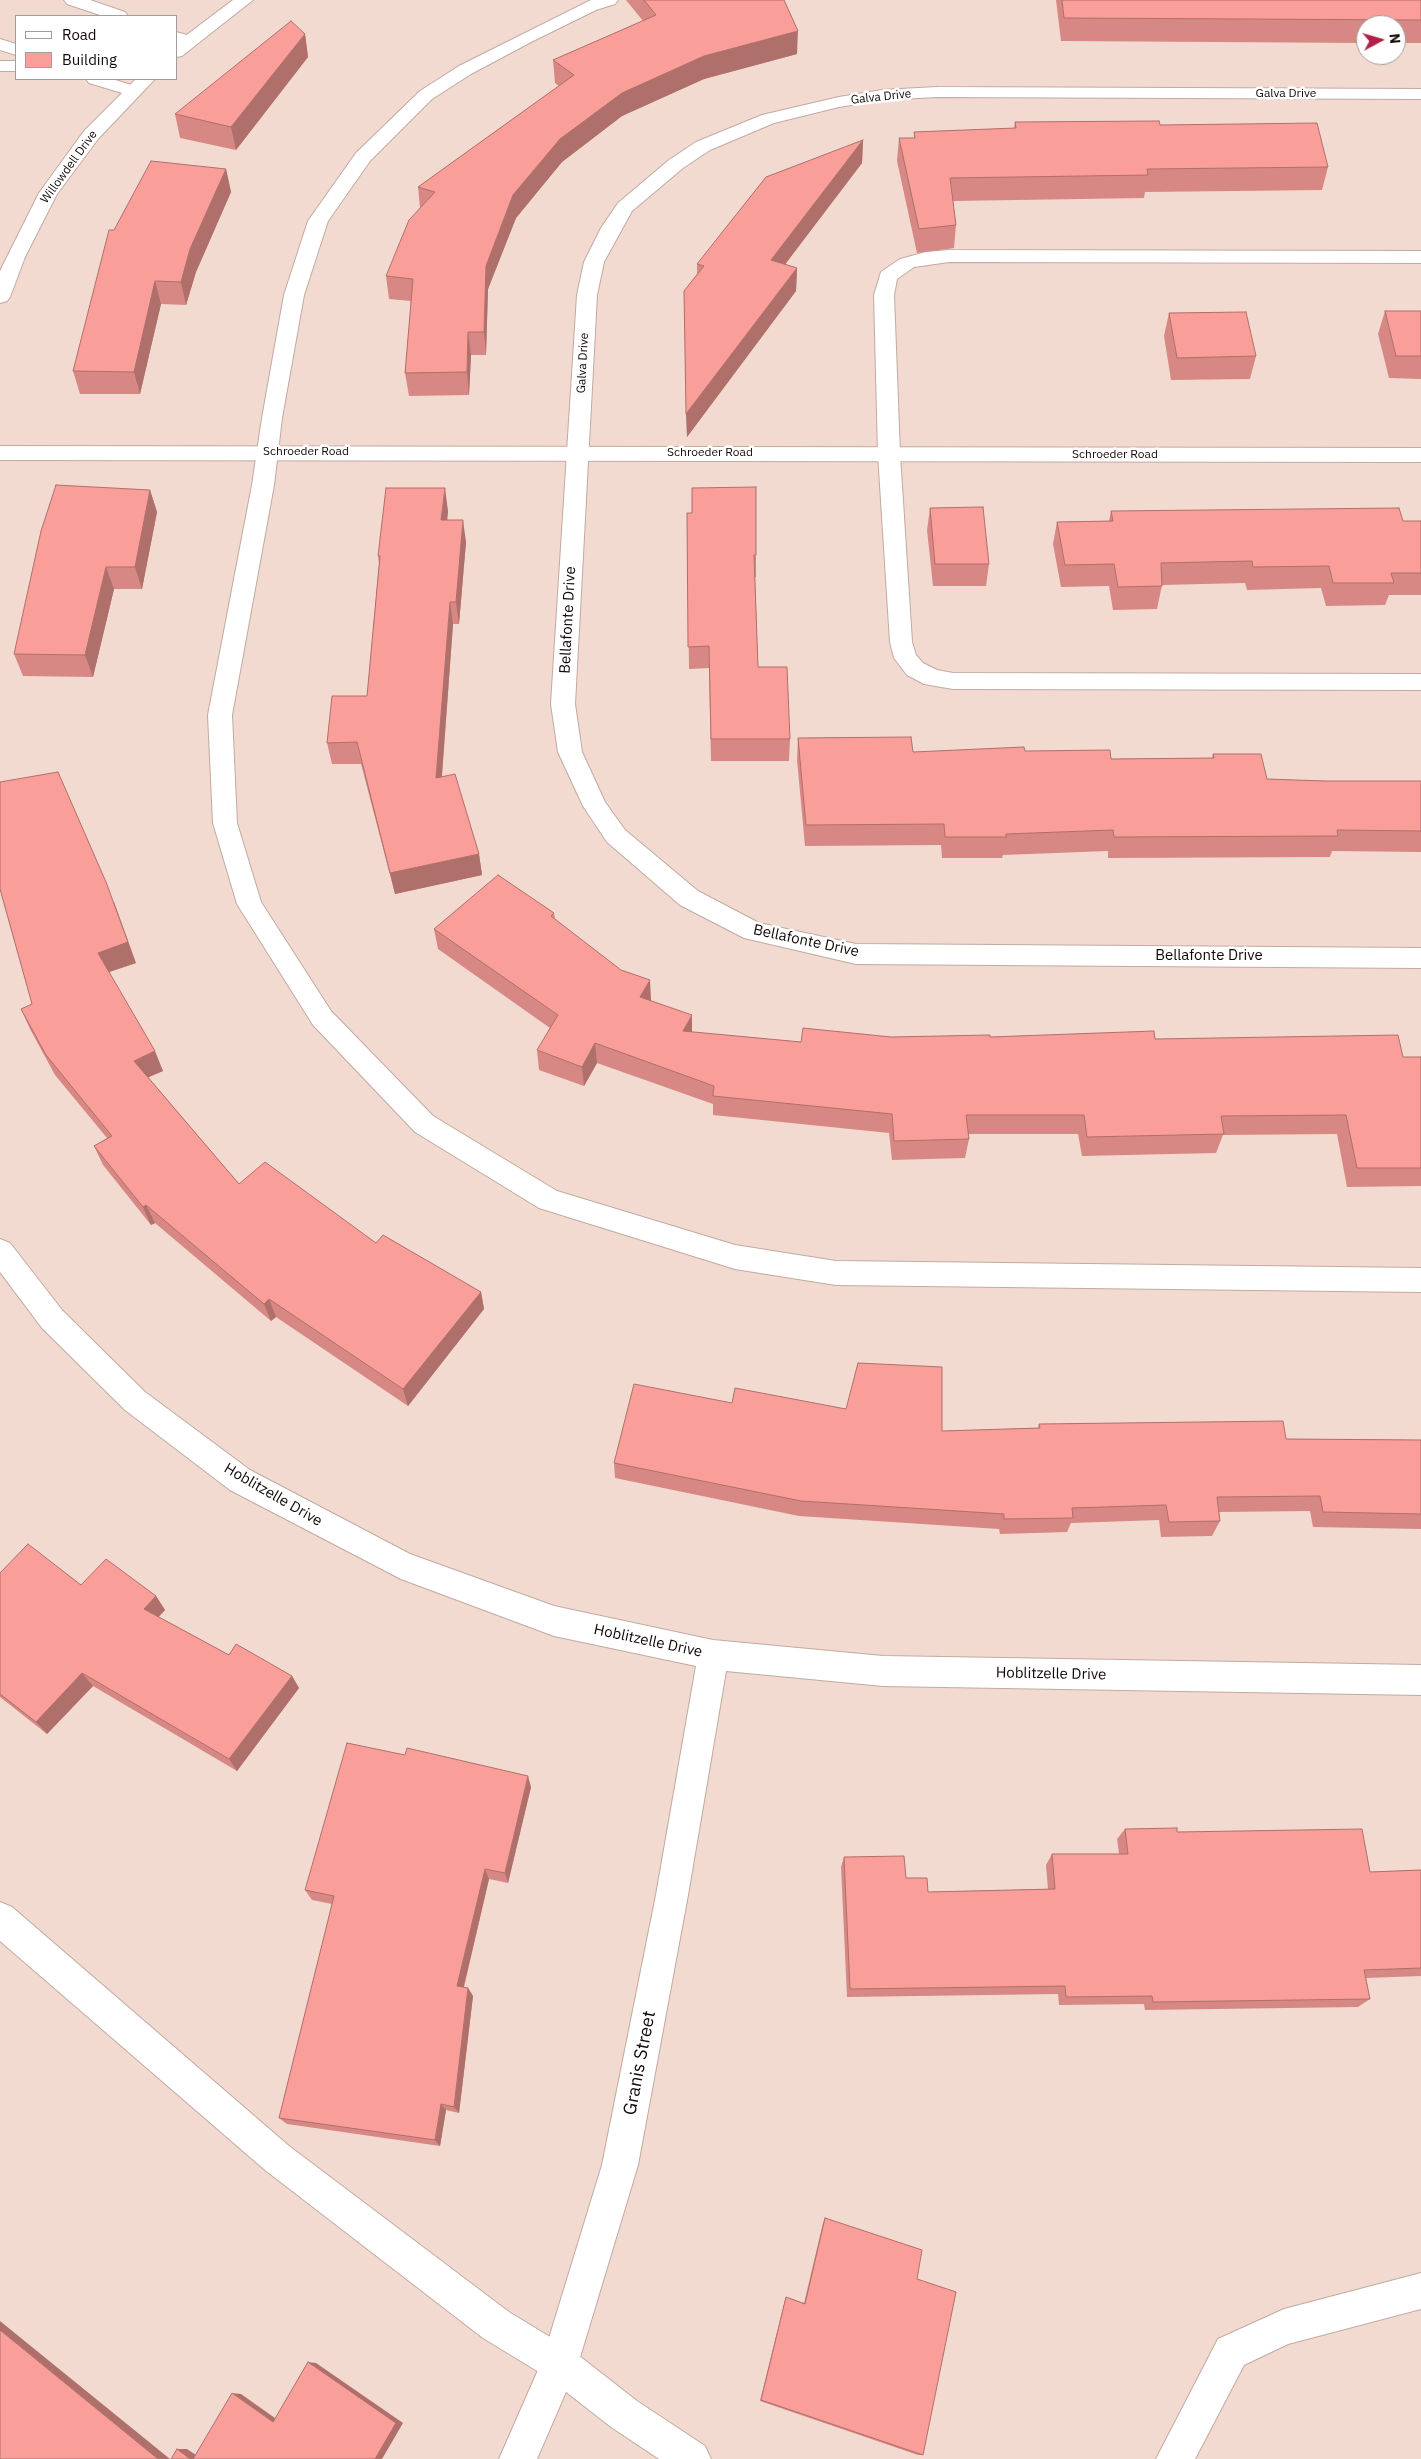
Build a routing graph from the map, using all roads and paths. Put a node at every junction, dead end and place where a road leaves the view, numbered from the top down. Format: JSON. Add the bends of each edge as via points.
{"nodes":[{"id":1,"x":73,"y":0,"type":"edge"},
{"id":2,"x":244,"y":0,"type":"edge"},
{"id":3,"x":609,"y":0,"type":"edge"},
{"id":4,"x":116,"y":15,"type":"edge"},
{"id":5,"x":180,"y":43,"type":"edge"},
{"id":6,"x":0,"y":44,"type":"edge"},
{"id":7,"x":15,"y":50,"type":"edge"},
{"id":8,"x":0,"y":66,"type":"edge"},
{"id":9,"x":15,"y":66,"type":"edge"},
{"id":10,"x":102,"y":80,"type":"edge"},
{"id":11,"x":139,"y":85,"type":"edge"},
{"id":12,"x":1421,"y":94,"type":"edge"},
{"id":13,"x":1421,"y":257,"type":"edge"},
{"id":14,"x":0,"y":297,"type":"edge"},
{"id":15,"x":267,"y":452,"type":"junction"},
{"id":16,"x":0,"y":453,"type":"edge"},
{"id":17,"x":579,"y":453,"type":"junction"},
{"id":18,"x":889,"y":454,"type":"junction"},
{"id":19,"x":1421,"y":455,"type":"edge"},
{"id":20,"x":1421,"y":682,"type":"edge"},
{"id":21,"x":1421,"y":958,"type":"edge"},
{"id":22,"x":0,"y":1251,"type":"edge"},
{"id":23,"x":1421,"y":1280,"type":"edge"},
{"id":24,"x":713,"y":1655,"type":"junction"},
{"id":25,"x":1421,"y":1680,"type":"edge"},
{"id":26,"x":0,"y":1919,"type":"edge"},
{"id":27,"x":1421,"y":2292,"type":"edge"},
{"id":28,"x":560,"y":2364,"type":"junction"},
{"id":29,"x":518,"y":2459,"type":"edge"},
{"id":30,"x":692,"y":2459,"type":"edge"},
{"id":31,"x":1175,"y":2459,"type":"edge"}],
"edges":[{"from":1,"to":4,"type":"street"},
{"from":2,"to":5,"type":"street"},
{"from":3,"to":15,"type":"street","via":[[590,6],[465,70],[426,96],[362,157],[318,221],[297,286]]},
{"from":6,"to":7,"type":"street"},
{"from":8,"to":9,"type":"street"},
{"from":10,"to":11,"type":"street"},
{"from":11,"to":14,"type":"street","name":"Willowdell Drive","via":[[90,135],[48,194],[15,257]]},
{"from":12,"to":17,"type":"street","name":"Galva Drive","via":[[937,92],[882,95],[839,102],[796,111],[736,130],[704,146],[661,175],[625,207],[594,262],[587,295]]},
{"from":13,"to":18,"type":"street","via":[[949,256],[907,264],[888,276],[884,295]]},
{"from":15,"to":16,"type":"street","name":"Schroeder Road"},
{"from":15,"to":17,"type":"street","name":"Schroeder Road"},
{"from":15,"to":23,"type":"street","via":[[220,715],[225,822],[249,904],[322,1018],[424,1124],[549,1200],[734,1258],[836,1273]]},
{"from":17,"to":18,"type":"street","name":"Schroeder Road"},
{"from":17,"to":21,"type":"street","name":"Bellafonte Drive","via":[[564,704],[570,752],[594,806],[616,836],[689,898],[753,931],[856,954]]},
{"from":18,"to":19,"type":"street","name":"Schroeder Road"},
{"from":18,"to":20,"type":"street","via":[[901,642],[905,658],[915,669],[932,678],[952,681]]},
{"from":22,"to":24,"type":"street","name":"Hoblitzelle Drive","via":[[52,1319],[135,1401],[240,1480],[410,1569],[554,1621]]},
{"from":24,"to":25,"type":"street","name":"Hoblitzelle Drive","via":[[883,1671]]},
{"from":24,"to":28,"type":"street","name":"Granis Street","via":[[672,1895],[620,2166]]},
{"from":26,"to":28,"type":"street","via":[[277,2158],[496,2325]]},
{"from":27,"to":31,"type":"street","via":[[1284,2327],[1231,2352]]},
{"from":28,"to":29,"type":"street","name":"Granis Street"},
{"from":28,"to":30,"type":"street","via":[[624,2414]]}]}
